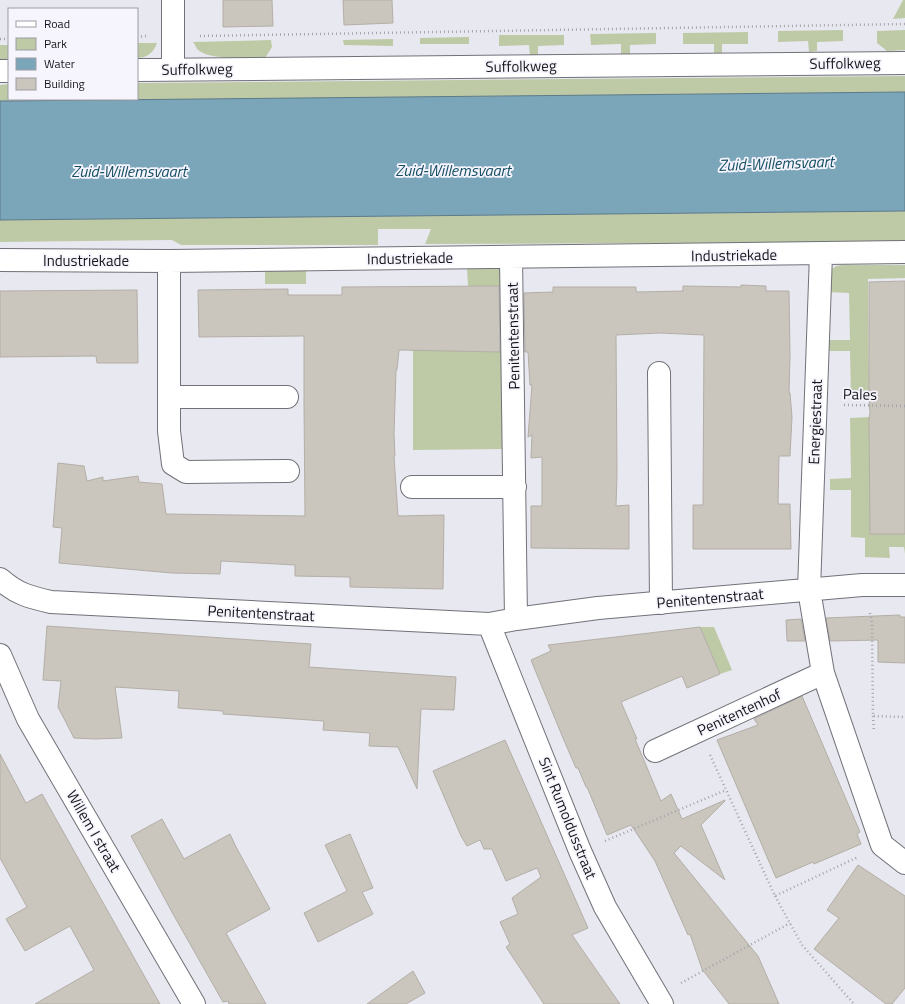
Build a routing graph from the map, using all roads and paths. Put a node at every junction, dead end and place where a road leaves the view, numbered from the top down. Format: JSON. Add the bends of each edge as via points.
{"nodes":[{"id":1,"x":173,"y":0,"type":"edge"},
{"id":2,"x":905,"y":24,"type":"edge"},
{"id":3,"x":173,"y":36,"type":"junction"},
{"id":4,"x":138,"y":37,"type":"edge"},
{"id":5,"x":905,"y":63,"type":"edge"},
{"id":6,"x":173,"y":69,"type":"junction"},
{"id":7,"x":138,"y":70,"type":"edge"},
{"id":8,"x":905,"y":252,"type":"edge"},
{"id":9,"x":821,"y":254,"type":"junction"},
{"id":10,"x":512,"y":257,"type":"junction"},
{"id":11,"x":0,"y":260,"type":"edge"},
{"id":12,"x":169,"y":261,"type":"junction"},
{"id":13,"x":660,"y":373,"type":"dead end"},
{"id":14,"x":169,"y":397,"type":"junction"},
{"id":15,"x":287,"y":397,"type":"dead end"},
{"id":16,"x":816,"y":404,"type":"junction"},
{"id":17,"x":905,"y":406,"type":"edge"},
{"id":18,"x":288,"y":470,"type":"dead end"},
{"id":19,"x":412,"y":486,"type":"dead end"},
{"id":20,"x":515,"y":487,"type":"junction"},
{"id":21,"x":862,"y":585,"type":"junction"},
{"id":22,"x":905,"y":585,"type":"edge"},
{"id":23,"x":3,"y":587,"type":"edge"},
{"id":24,"x":809,"y":590,"type":"junction"},
{"id":25,"x":662,"y":603,"type":"junction"},
{"id":26,"x":516,"y":619,"type":"junction"},
{"id":27,"x":489,"y":624,"type":"junction"},
{"id":28,"x":0,"y":655,"type":"edge"},
{"id":29,"x":823,"y":674,"type":"junction"},
{"id":30,"x":905,"y":717,"type":"edge"},
{"id":31,"x":698,"y":731,"type":"junction"},
{"id":32,"x":655,"y":751,"type":"dead end"},
{"id":33,"x":726,"y":790,"type":"junction"},
{"id":34,"x":882,"y":845,"type":"junction"},
{"id":35,"x":905,"y":845,"type":"edge"},
{"id":36,"x":580,"y":851,"type":"junction"},
{"id":37,"x":905,"y":863,"type":"edge"},
{"id":38,"x":775,"y":896,"type":"junction"},
{"id":39,"x":790,"y":923,"type":"junction"},
{"id":40,"x":660,"y":1000,"type":"edge"},
{"id":41,"x":194,"y":1004,"type":"edge"},
{"id":42,"x":854,"y":1004,"type":"edge"}],
"edges":[{"from":1,"to":3,"type":"street"},
{"from":2,"to":3,"type":"path"},
{"from":3,"to":4,"type":"path"},
{"from":3,"to":6,"type":"street"},
{"from":5,"to":6,"type":"street","name":"Suffolkweg"},
{"from":6,"to":7,"type":"street","name":"Suffolkweg"},
{"from":8,"to":9,"type":"street","name":"Industriekade"},
{"from":9,"to":10,"type":"street","name":"Industriekade"},
{"from":9,"to":16,"type":"street","name":"Energiestraat"},
{"from":10,"to":12,"type":"street","name":"Industriekade"},
{"from":10,"to":20,"type":"street","name":"Penitentenstraat"},
{"from":11,"to":12,"type":"street","name":"Industriekade"},
{"from":12,"to":14,"type":"street"},
{"from":13,"to":25,"type":"street"},
{"from":14,"to":15,"type":"street"},
{"from":14,"to":18,"type":"street","via":[[169,431],[173,464],[186,472]]},
{"from":16,"to":17,"type":"path","name":"Pales"},
{"from":16,"to":24,"type":"street","name":"Energiestraat"},
{"from":19,"to":20,"type":"street"},
{"from":20,"to":26,"type":"street","name":"Penitentenstraat"},
{"from":21,"to":22,"type":"street","name":"Penitentenstraat"},
{"from":21,"to":24,"type":"street","name":"Penitentenstraat"},
{"from":21,"to":30,"type":"path","via":[[872,622],[873,716]]},
{"from":23,"to":27,"type":"street","name":"Penitentenstraat","via":[[51,602]]},
{"from":24,"to":25,"type":"street","name":"Penitentenstraat"},
{"from":24,"to":29,"type":"street"},
{"from":25,"to":26,"type":"street","name":"Penitentenstraat","via":[[598,608]]},
{"from":26,"to":27,"type":"street","name":"Penitentenstraat"},
{"from":27,"to":36,"type":"street","name":"Sint Rumoldusstraat"},
{"from":28,"to":41,"type":"street","name":"Willem I straat","via":[[28,719]]},
{"from":29,"to":31,"type":"street","name":"Penitentenhof"},
{"from":29,"to":34,"type":"street"},
{"from":31,"to":32,"type":"street","name":"Penitentenhof"},
{"from":31,"to":33,"type":"path"},
{"from":33,"to":36,"type":"path"},
{"from":33,"to":38,"type":"path"},
{"from":34,"to":35,"type":"street"},
{"from":34,"to":37,"type":"street"},
{"from":34,"to":38,"type":"path"},
{"from":36,"to":40,"type":"street","name":"Sint Rumoldusstraat","via":[[605,907]]},
{"from":38,"to":39,"type":"path"},
{"from":39,"to":40,"type":"path"},
{"from":39,"to":42,"type":"path","via":[[802,945]]}]}
